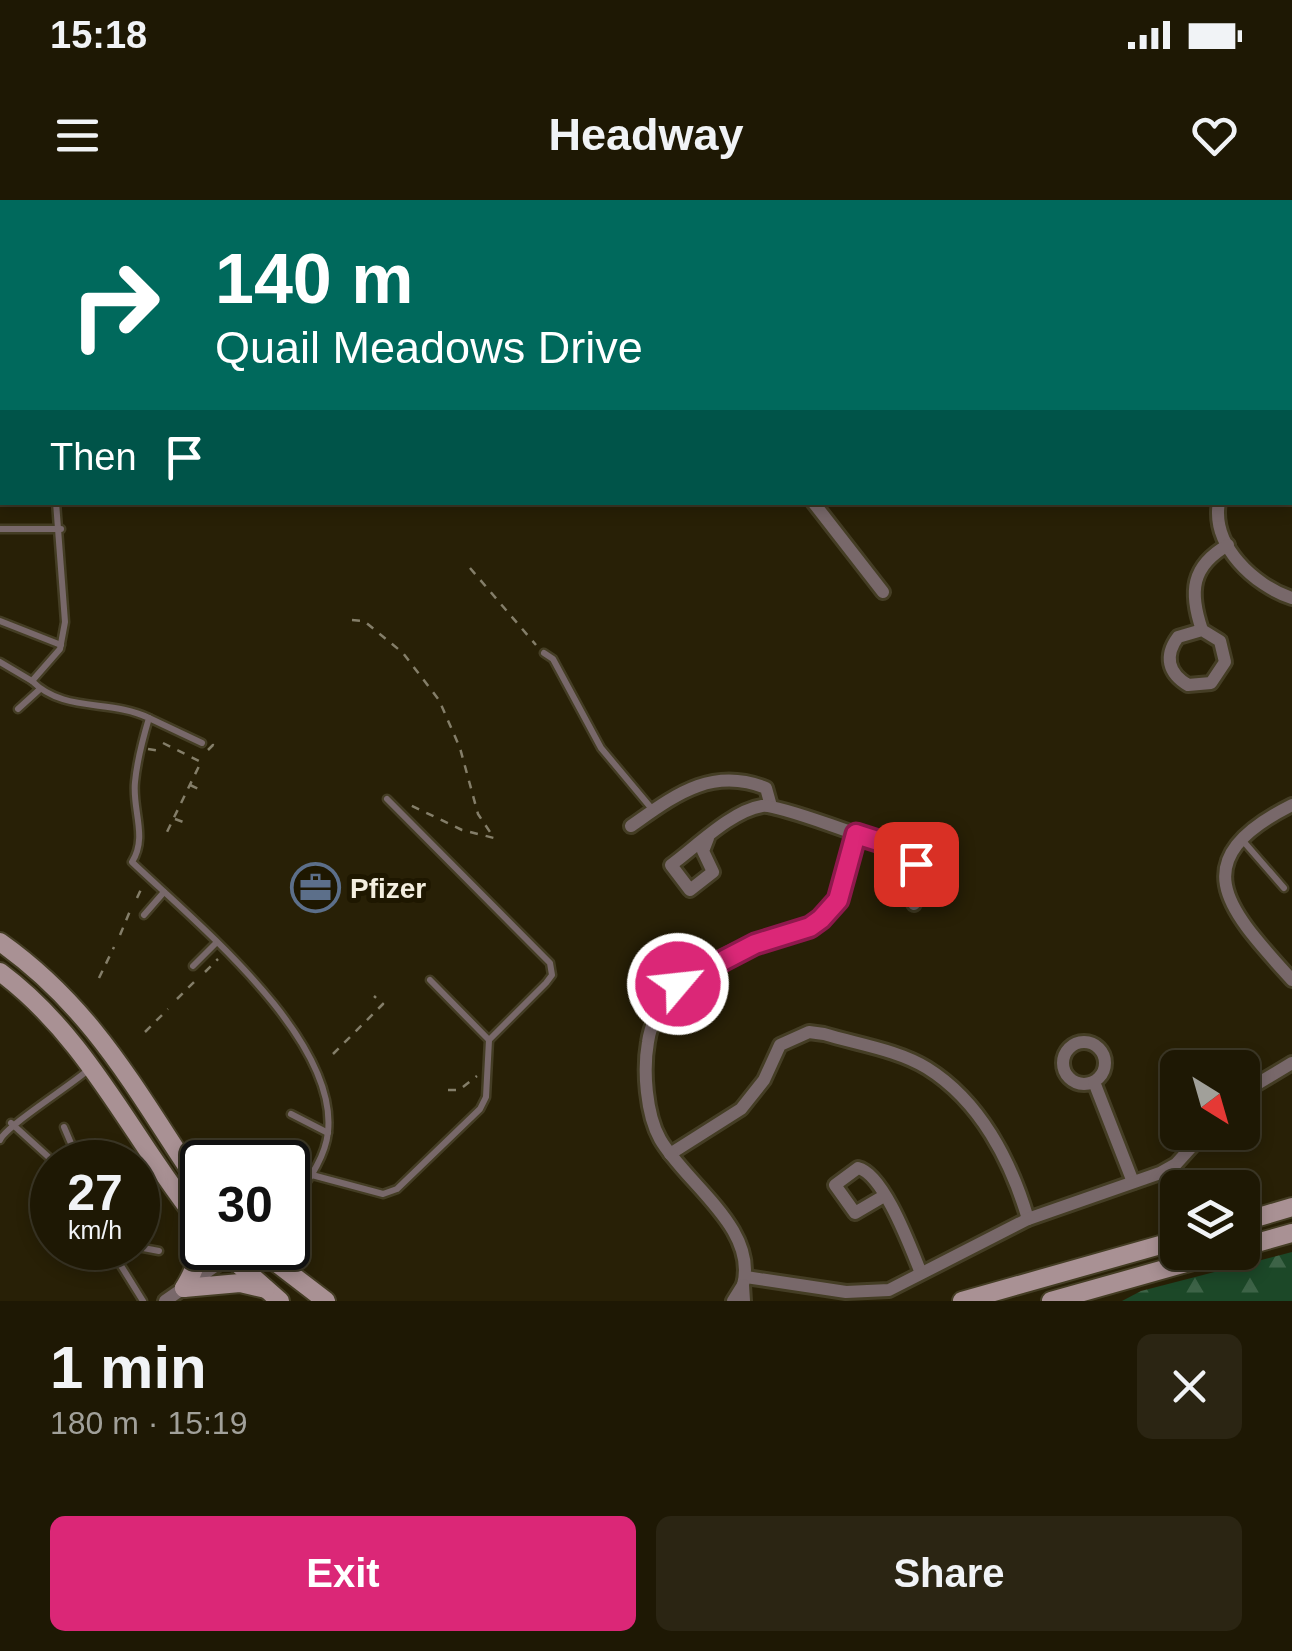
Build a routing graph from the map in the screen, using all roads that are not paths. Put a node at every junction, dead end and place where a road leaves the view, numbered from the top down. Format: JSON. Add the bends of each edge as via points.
{"nodes":[{"id":1,"x":57,"y":505,"type":"edge"},
{"id":2,"x":815,"y":505,"type":"edge"},
{"id":3,"x":1218,"y":505,"type":"edge"},
{"id":4,"x":0,"y":529,"type":"edge"},
{"id":5,"x":61,"y":529,"type":"junction"},
{"id":6,"x":1228,"y":545,"type":"junction"},
{"id":7,"x":883,"y":592,"type":"dead end"},
{"id":8,"x":1292,"y":598,"type":"edge"},
{"id":9,"x":0,"y":621,"type":"edge"},
{"id":10,"x":1202,"y":630,"type":"junction"},
{"id":11,"x":60,"y":645,"type":"junction"},
{"id":12,"x":544,"y":653,"type":"road end"},
{"id":13,"x":0,"y":662,"type":"edge"},
{"id":14,"x":32,"y":681,"type":"junction"},
{"id":15,"x":40,"y":689,"type":"junction"},
{"id":16,"x":18,"y":709,"type":"dead end"},
{"id":17,"x":150,"y":718,"type":"junction"},
{"id":18,"x":205,"y":746,"type":"road end"},
{"id":19,"x":388,"y":798,"type":"dead end"},
{"id":20,"x":1292,"y":805,"type":"edge"},
{"id":21,"x":771,"y":806,"type":"junction"},
{"id":22,"x":653,"y":810,"type":"junction"},
{"id":23,"x":630,"y":826,"type":"dead end"},
{"id":24,"x":856,"y":834,"type":"junction"},
{"id":25,"x":1240,"y":837,"type":"junction"},
{"id":26,"x":708,"y":838,"type":"dead end"},
{"id":27,"x":1284,"y":888,"type":"dead end"},
{"id":28,"x":164,"y":892,"type":"junction"},
{"id":29,"x":914,"y":904,"type":"dead end"},
{"id":30,"x":144,"y":916,"type":"dead end"},
{"id":31,"x":0,"y":942,"type":"edge"},
{"id":32,"x":214,"y":944,"type":"junction"},
{"id":33,"x":193,"y":966,"type":"dead end"},
{"id":34,"x":0,"y":972,"type":"edge"},
{"id":35,"x":430,"y":980,"type":"dead end"},
{"id":36,"x":1292,"y":980,"type":"edge"},
{"id":37,"x":489,"y":1040,"type":"junction"},
{"id":38,"x":1292,"y":1064,"type":"edge"},
{"id":39,"x":93,"y":1066,"type":"junction"},
{"id":40,"x":1094,"y":1082,"type":"dead end"},
{"id":41,"x":1260,"y":1083,"type":"edge"},
{"id":42,"x":291,"y":1114,"type":"dead end"},
{"id":43,"x":11,"y":1123,"type":"junction"},
{"id":44,"x":64,"y":1127,"type":"dead end"},
{"id":45,"x":328,"y":1133,"type":"junction"},
{"id":46,"x":0,"y":1140,"type":"edge"},
{"id":47,"x":30,"y":1140,"type":"edge"},
{"id":48,"x":70,"y":1140,"type":"edge"},
{"id":49,"x":1189,"y":1150,"type":"edge"},
{"id":50,"x":670,"y":1154,"type":"junction"},
{"id":51,"x":180,"y":1156,"type":"edge"},
{"id":52,"x":312,"y":1175,"type":"junction"},
{"id":53,"x":310,"y":1178,"type":"edge"},
{"id":54,"x":1133,"y":1182,"type":"junction"},
{"id":55,"x":180,"y":1196,"type":"edge"},
{"id":56,"x":884,"y":1196,"type":"dead end"},
{"id":57,"x":1292,"y":1207,"type":"edge"},
{"id":58,"x":1260,"y":1217,"type":"edge"},
{"id":59,"x":1028,"y":1219,"type":"junction"},
{"id":60,"x":1292,"y":1234,"type":"edge"},
{"id":61,"x":1260,"y":1243,"type":"edge"},
{"id":62,"x":1160,"y":1245,"type":"edge"},
{"id":63,"x":124,"y":1270,"type":"edge"},
{"id":64,"x":194,"y":1270,"type":"edge"},
{"id":65,"x":206,"y":1270,"type":"edge"},
{"id":66,"x":249,"y":1270,"type":"edge"},
{"id":67,"x":284,"y":1270,"type":"edge"},
{"id":68,"x":1161,"y":1270,"type":"edge"},
{"id":69,"x":921,"y":1274,"type":"junction"},
{"id":70,"x":744,"y":1281,"type":"junction"},
{"id":71,"x":1118,"y":1282,"type":"junction"},
{"id":72,"x":184,"y":1288,"type":"junction"},
{"id":73,"x":273,"y":1295,"type":"edge"},
{"id":74,"x":1106,"y":1300,"type":"edge"},
{"id":75,"x":143,"y":1301,"type":"edge"},
{"id":76,"x":165,"y":1301,"type":"edge"},
{"id":77,"x":326,"y":1301,"type":"edge"},
{"id":78,"x":734,"y":1301,"type":"edge"},
{"id":79,"x":744,"y":1301,"type":"edge"},
{"id":80,"x":962,"y":1301,"type":"edge"},
{"id":81,"x":1052,"y":1301,"type":"edge"}],
"edges":[{"from":1,"to":5,"type":"lane"},
{"from":2,"to":7,"type":"street"},
{"from":3,"to":6,"type":"street"},
{"from":4,"to":5,"type":"lane"},
{"from":5,"to":11,"type":"lane"},
{"from":6,"to":8,"type":"street","via":[[1253,578]]},
{"from":6,"to":10,"type":"street","via":[[1198,567]]},
{"from":9,"to":11,"type":"lane"},
{"from":10,"to":10,"type":"street","via":[[1220,641],[1225,662],[1211,683],[1188,685],[1170,669],[1168,656],[1178,637]]},
{"from":11,"to":14,"type":"lane"},
{"from":12,"to":22,"type":"lane","via":[[601,748]]},
{"from":13,"to":14,"type":"lane"},
{"from":14,"to":15,"type":"lane"},
{"from":15,"to":16,"type":"lane"},
{"from":15,"to":17,"type":"lane","via":[[48,697],[128,708]]},
{"from":17,"to":18,"type":"lane"},
{"from":17,"to":28,"type":"lane","via":[[135,782],[140,834],[132,862]]},
{"from":19,"to":37,"type":"lane","via":[[550,963],[546,983]]},
{"from":20,"to":25,"type":"street"},
{"from":21,"to":22,"type":"street","via":[[766,788],[714,780],[680,791]]},
{"from":21,"to":24,"type":"street"},
{"from":21,"to":26,"type":"street","via":[[747,812]]},
{"from":22,"to":23,"type":"street"},
{"from":24,"to":29,"type":"street","via":[[916,864],[921,878]]},
{"from":24,"to":50,"type":"street","via":[[838,900],[821,919],[694,974],[663,1001],[647,1043],[648,1090],[654,1127]]},
{"from":25,"to":27,"type":"lane"},
{"from":25,"to":36,"type":"street","via":[[1226,871],[1228,903]]},
{"from":28,"to":30,"type":"lane"},
{"from":28,"to":32,"type":"lane"},
{"from":31,"to":51,"type":"street","via":[[94,1026]]},
{"from":32,"to":33,"type":"lane"},
{"from":32,"to":45,"type":"lane","via":[[278,1006],[300,1039],[323,1081]]},
{"from":34,"to":39,"type":"street"},
{"from":35,"to":37,"type":"lane"},
{"from":37,"to":52,"type":"lane","via":[[480,1108],[410,1179],[383,1194]]},
{"from":38,"to":41,"type":"street"},
{"from":39,"to":43,"type":"lane","via":[[35,1113]]},
{"from":39,"to":55,"type":"street"},
{"from":40,"to":54,"type":"street"},
{"from":42,"to":45,"type":"lane"},
{"from":43,"to":46,"type":"lane"},
{"from":43,"to":47,"type":"lane"},
{"from":44,"to":48,"type":"lane"},
{"from":45,"to":52,"type":"lane"},
{"from":49,"to":54,"type":"street","via":[[1176,1164]]},
{"from":50,"to":59,"type":"street","via":[[740,1109],[780,1045],[809,1032],[824,1034],[924,1066],[944,1082],[1002,1148]]},
{"from":50,"to":70,"type":"street","via":[[736,1235]]},
{"from":52,"to":53,"type":"lane"},
{"from":54,"to":59,"type":"street"},
{"from":56,"to":69,"type":"street"},
{"from":57,"to":58,"type":"street"},
{"from":59,"to":69,"type":"street"},
{"from":60,"to":61,"type":"street"},
{"from":62,"to":80,"type":"street"},
{"from":63,"to":75,"type":"lane"},
{"from":64,"to":72,"type":"street"},
{"from":65,"to":72,"type":"street"},
{"from":66,"to":73,"type":"street"},
{"from":67,"to":77,"type":"street"},
{"from":68,"to":71,"type":"street"},
{"from":69,"to":70,"type":"street","via":[[867,1293]]},
{"from":70,"to":78,"type":"street"},
{"from":70,"to":79,"type":"street"},
{"from":71,"to":74,"type":"lane"},
{"from":71,"to":81,"type":"street"},
{"from":72,"to":73,"type":"street","via":[[240,1283]]},
{"from":72,"to":76,"type":"street"}]}
